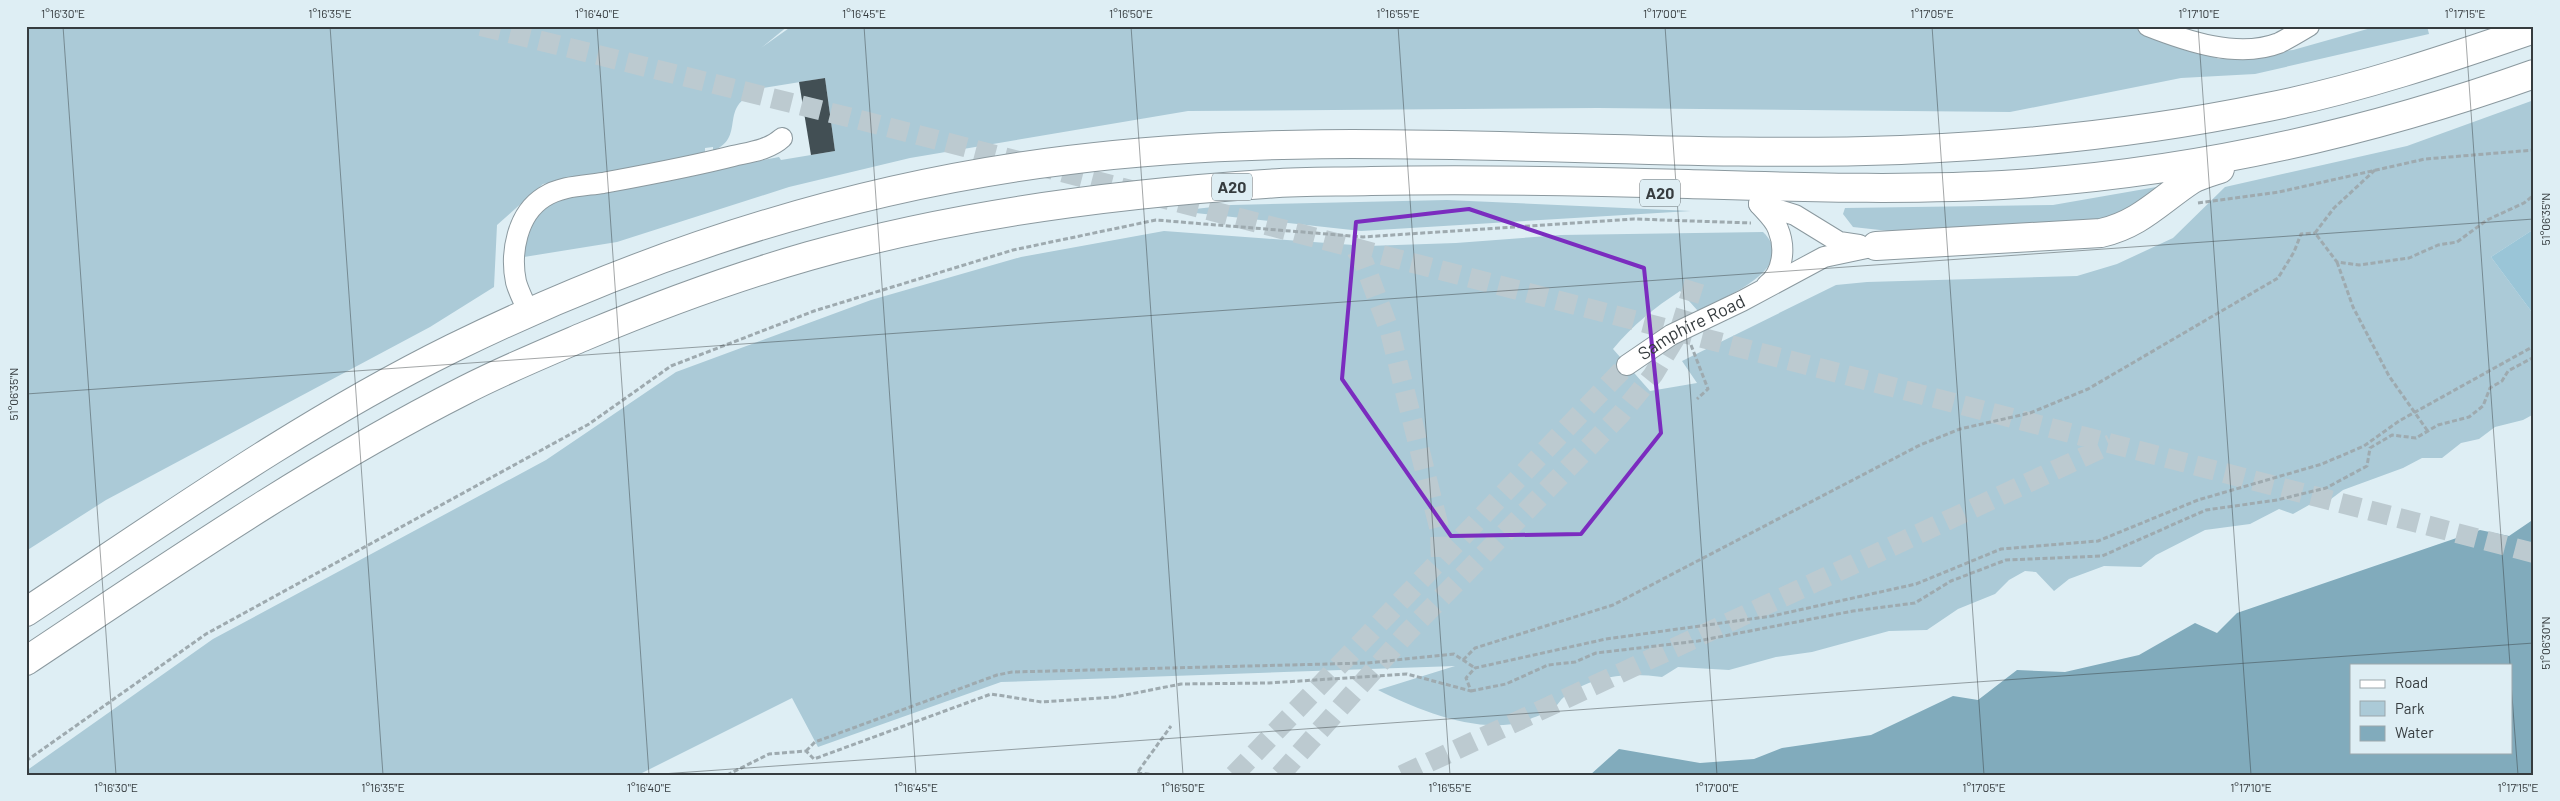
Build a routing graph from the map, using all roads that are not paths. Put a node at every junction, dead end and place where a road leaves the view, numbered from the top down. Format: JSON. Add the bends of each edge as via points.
{"nodes":[{"id":1,"x":2148,"y":26,"type":"edge"},
{"id":2,"x":2309,"y":26,"type":"edge"},
{"id":3,"x":2534,"y":29,"type":"edge"},
{"id":4,"x":2534,"y":74,"type":"edge"},
{"id":5,"x":782,"y":138,"type":"dead end"},
{"id":6,"x":2278,"y":147,"type":"junction"},
{"id":7,"x":1561,"y":182,"type":"junction"},
{"id":8,"x":1757,"y":213,"type":"junction"},
{"id":9,"x":1876,"y":246,"type":"junction"},
{"id":10,"x":1757,"y":292,"type":"junction"},
{"id":11,"x":530,"y":314,"type":"junction"},
{"id":12,"x":1627,"y":365,"type":"tunnel mouth"},
{"id":13,"x":26,"y":612,"type":"edge"},
{"id":14,"x":26,"y":660,"type":"edge"}],
"edges":[{"from":1,"to":2,"type":"lane","via":[[2234,49],[2278,43]]},
{"from":3,"to":11,"type":"highway","number":"A20","via":[[2442,61],[2275,106],[2067,139],[1814,152],[1324,144],[1176,150],[1070,160],[962,176],[807,212],[666,257]]},
{"from":4,"to":6,"type":"highway","number":"A20","via":[[2428,110]]},
{"from":5,"to":11,"type":"lane","via":[[765,148],[707,163],[570,187],[543,197],[531,208],[516,235],[516,282]]},
{"from":6,"to":7,"type":"highway","number":"A20","via":[[2129,173],[2014,184],[1811,187]]},
{"from":6,"to":9,"type":"highway","via":[[2193,179],[2143,216],[2115,230],[2072,236]]},
{"from":7,"to":8,"type":"highway","number":"A20"},
{"from":7,"to":14,"type":"highway","number":"A20","via":[[1273,183],[1055,205],[939,226],[814,254],[749,274],[664,303],[469,387],[247,514]]},
{"from":8,"to":9,"type":"lane","via":[[1795,215],[1839,242]]},
{"from":8,"to":10,"type":"lane","name":"Samphire Road","via":[[1778,229],[1782,251],[1776,276]]},
{"from":9,"to":10,"type":"lane","name":"Samphire Road","via":[[1824,257]]},
{"from":10,"to":12,"type":"lane","name":"Samphire Road","via":[[1671,335]]},
{"from":11,"to":13,"type":"highway","number":"A20","via":[[452,349],[367,395],[218,484]]}]}
